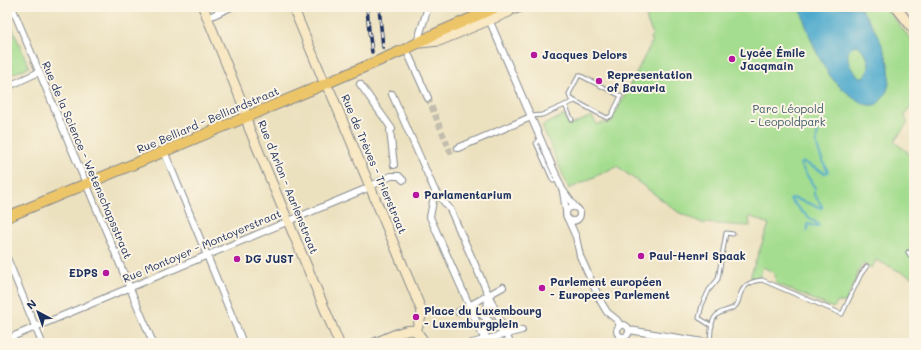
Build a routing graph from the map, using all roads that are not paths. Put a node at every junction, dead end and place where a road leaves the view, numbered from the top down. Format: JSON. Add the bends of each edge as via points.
{"nodes":[{"id":1,"x":12,"y":7,"type":"edge"},
{"id":2,"x":203,"y":7,"type":"edge"},
{"id":3,"x":231,"y":7,"type":"edge"},
{"id":4,"x":293,"y":7,"type":"edge"},
{"id":5,"x":428,"y":7,"type":"edge"},
{"id":6,"x":497,"y":7,"type":"edge"},
{"id":7,"x":896,"y":7,"type":"edge"},
{"id":8,"x":515,"y":10,"type":"edge"},
{"id":9,"x":488,"y":16,"type":"junction"},
{"id":10,"x":208,"y":18,"type":"junction"},
{"id":11,"x":914,"y":30,"type":"edge"},
{"id":12,"x":417,"y":43,"type":"junction"},
{"id":13,"x":406,"y":49,"type":"junction"},
{"id":14,"x":40,"y":72,"type":"junction"},
{"id":15,"x":325,"y":84,"type":"junction"},
{"id":16,"x":360,"y":84,"type":"dead end"},
{"id":17,"x":7,"y":86,"type":"edge"},
{"id":18,"x":392,"y":94,"type":"dead end"},
{"id":19,"x":428,"y":98,"type":"tunnel mouth"},
{"id":20,"x":575,"y":101,"type":"junction"},
{"id":21,"x":565,"y":105,"type":"junction"},
{"id":22,"x":246,"y":117,"type":"junction"},
{"id":23,"x":531,"y":117,"type":"junction"},
{"id":24,"x":572,"y":120,"type":"dead end"},
{"id":25,"x":405,"y":123,"type":"junction"},
{"id":26,"x":392,"y":128,"type":"junction"},
{"id":27,"x":458,"y":148,"type":"dead end"},
{"id":28,"x":164,"y":151,"type":"junction"},
{"id":29,"x":394,"y":165,"type":"dead end"},
{"id":30,"x":403,"y":180,"type":"dead end"},
{"id":31,"x":86,"y":184,"type":"junction"},
{"id":32,"x":370,"y":186,"type":"junction"},
{"id":33,"x":562,"y":189,"type":"junction"},
{"id":34,"x":435,"y":191,"type":"junction"},
{"id":35,"x":576,"y":207,"type":"junction"},
{"id":36,"x":566,"y":211,"type":"junction"},
{"id":37,"x":7,"y":217,"type":"edge"},
{"id":38,"x":568,"y":219,"type":"junction"},
{"id":39,"x":578,"y":219,"type":"junction"},
{"id":40,"x":288,"y":221,"type":"junction"},
{"id":41,"x":733,"y":234,"type":"dead end"},
{"id":42,"x":576,"y":237,"type":"junction"},
{"id":43,"x":122,"y":249,"type":"dead end"},
{"id":44,"x":908,"y":252,"type":"dead end"},
{"id":45,"x":115,"y":253,"type":"junction"},
{"id":46,"x":207,"y":255,"type":"junction"},
{"id":47,"x":7,"y":258,"type":"edge"},
{"id":48,"x":914,"y":262,"type":"edge"},
{"id":49,"x":867,"y":266,"type":"dead end"},
{"id":50,"x":129,"y":287,"type":"junction"},
{"id":51,"x":503,"y":287,"type":"dead end"},
{"id":52,"x":488,"y":295,"type":"junction"},
{"id":53,"x":469,"y":305,"type":"junction"},
{"id":54,"x":458,"y":312,"type":"dead end"},
{"id":55,"x":486,"y":319,"type":"junction"},
{"id":56,"x":620,"y":325,"type":"junction"},
{"id":57,"x":712,"y":326,"type":"junction"},
{"id":58,"x":36,"y":327,"type":"junction"},
{"id":59,"x":522,"y":330,"type":"dead end"},
{"id":60,"x":629,"y":330,"type":"junction"},
{"id":61,"x":416,"y":331,"type":"junction"},
{"id":62,"x":505,"y":334,"type":"junction"},
{"id":63,"x":7,"y":339,"type":"edge"},
{"id":64,"x":626,"y":340,"type":"edge"},
{"id":65,"x":485,"y":341,"type":"edge"},
{"id":66,"x":42,"y":343,"type":"edge"},
{"id":67,"x":153,"y":343,"type":"edge"},
{"id":68,"x":243,"y":343,"type":"edge"},
{"id":69,"x":339,"y":343,"type":"edge"},
{"id":70,"x":375,"y":343,"type":"edge"},
{"id":71,"x":425,"y":343,"type":"edge"},
{"id":72,"x":472,"y":343,"type":"edge"},
{"id":73,"x":510,"y":343,"type":"edge"},
{"id":74,"x":710,"y":343,"type":"edge"}],
"edges":[{"from":1,"to":14,"type":"street","name":"Rue de la Science - Wetenschapsstraat"},
{"from":2,"to":10,"type":"street","name":"Rue d'Arlon - Aarlenstraat"},
{"from":3,"to":10,"type":"street"},
{"from":4,"to":15,"type":"street","name":"Rue de Trèves - Trierstraat"},
{"from":5,"to":12,"type":"street"},
{"from":6,"to":9,"type":"main road","name":"Rue Belliard - Belliardstraat"},
{"from":7,"to":11,"type":"street"},
{"from":8,"to":9,"type":"street","name":"Rue Belliard - Belliardstraat"},
{"from":9,"to":12,"type":"main road","name":"Rue Belliard - Belliardstraat"},
{"from":9,"to":23,"type":"street"},
{"from":10,"to":22,"type":"street","name":"Rue d'Arlon - Aarlenstraat"},
{"from":12,"to":13,"type":"main road","name":"Rue Belliard - Belliardstraat"},
{"from":13,"to":15,"type":"main road","name":"Rue Belliard - Belliardstraat"},
{"from":13,"to":19,"type":"street"},
{"from":14,"to":17,"type":"street"},
{"from":14,"to":31,"type":"street","name":"Rue de la Science - Wetenschapsstraat"},
{"from":15,"to":22,"type":"main road","name":"Rue Belliard - Belliardstraat"},
{"from":15,"to":32,"type":"street","name":"Rue de Trèves - Trierstraat","via":[[332,93]]},
{"from":16,"to":26,"type":"street"},
{"from":18,"to":25,"type":"street"},
{"from":20,"to":20,"type":"lane","via":[[607,118],[611,116],[621,96],[579,75],[569,94]]},
{"from":20,"to":21,"type":"lane"},
{"from":21,"to":23,"type":"lane"},
{"from":21,"to":24,"type":"lane"},
{"from":22,"to":28,"type":"main road","name":"Rue Belliard - Belliardstraat"},
{"from":22,"to":40,"type":"street","name":"Rue d'Arlon - Aarlenstraat"},
{"from":23,"to":27,"type":"street"},
{"from":23,"to":33,"type":"street"},
{"from":25,"to":26,"type":"street"},
{"from":25,"to":34,"type":"street"},
{"from":26,"to":29,"type":"street","via":[[390,130]]},
{"from":28,"to":31,"type":"main road","name":"Rue Belliard - Belliardstraat"},
{"from":28,"to":46,"type":"street"},
{"from":30,"to":32,"type":"street","name":"Rue Montoyer - Montoyerstraat","via":[[397,175],[391,176]]},
{"from":31,"to":37,"type":"main road","name":"Rue Belliard - Belliardstraat"},
{"from":31,"to":45,"type":"street","name":"Rue de la Science - Wetenschapsstraat"},
{"from":32,"to":40,"type":"street","name":"Rue Montoyer - Montoyerstraat"},
{"from":32,"to":61,"type":"street","name":"Rue de Trèves - Trierstraat","via":[[421,309],[422,314]]},
{"from":33,"to":35,"type":"street"},
{"from":33,"to":36,"type":"street"},
{"from":34,"to":52,"type":"street","via":[[450,209]]},
{"from":34,"to":53,"type":"street","via":[[430,217]]},
{"from":35,"to":36,"type":"street"},
{"from":35,"to":39,"type":"street","via":[[580,213]]},
{"from":36,"to":38,"type":"street"},
{"from":38,"to":39,"type":"street"},
{"from":38,"to":42,"type":"street"},
{"from":39,"to":42,"type":"street"},
{"from":40,"to":46,"type":"street","name":"Rue Montoyer - Montoyerstraat"},
{"from":40,"to":69,"type":"street","name":"Rue d'Arlon - Aarlenstraat"},
{"from":41,"to":57,"type":"lane","via":[[726,234],[718,279],[702,305],[699,318]]},
{"from":42,"to":56,"type":"street","via":[[580,256],[601,302]]},
{"from":43,"to":45,"type":"lane"},
{"from":44,"to":48,"type":"lane"},
{"from":45,"to":50,"type":"street","name":"Rue de la Science - Wetenschapsstraat"},
{"from":46,"to":50,"type":"street","name":"Rue Montoyer - Montoyerstraat"},
{"from":46,"to":68,"type":"street"},
{"from":47,"to":58,"type":"street"},
{"from":49,"to":57,"type":"lane","via":[[842,314],[762,280],[746,285],[737,305],[718,314]]},
{"from":50,"to":58,"type":"street","name":"Rue Montoyer - Montoyerstraat"},
{"from":50,"to":67,"type":"street","name":"Rue de la Science - Wetenschapsstraat"},
{"from":51,"to":52,"type":"street"},
{"from":52,"to":53,"type":"street"},
{"from":52,"to":55,"type":"street"},
{"from":52,"to":62,"type":"street"},
{"from":53,"to":54,"type":"street"},
{"from":53,"to":55,"type":"street"},
{"from":53,"to":65,"type":"street"},
{"from":55,"to":62,"type":"street"},
{"from":55,"to":65,"type":"street"},
{"from":56,"to":60,"type":"street","via":[[626,326]]},
{"from":56,"to":64,"type":"street","via":[[617,328],[617,335]]},
{"from":57,"to":74,"type":"lane"},
{"from":58,"to":63,"type":"street","name":"Rue Montoyer - Montoyerstraat"},
{"from":58,"to":66,"type":"street"},
{"from":59,"to":62,"type":"street"},
{"from":60,"to":64,"type":"street"},
{"from":60,"to":74,"type":"street"},
{"from":61,"to":70,"type":"street","via":[[406,330]]},
{"from":61,"to":71,"type":"street"},
{"from":62,"to":65,"type":"street"},
{"from":62,"to":73,"type":"street"},
{"from":65,"to":72,"type":"street"}]}
